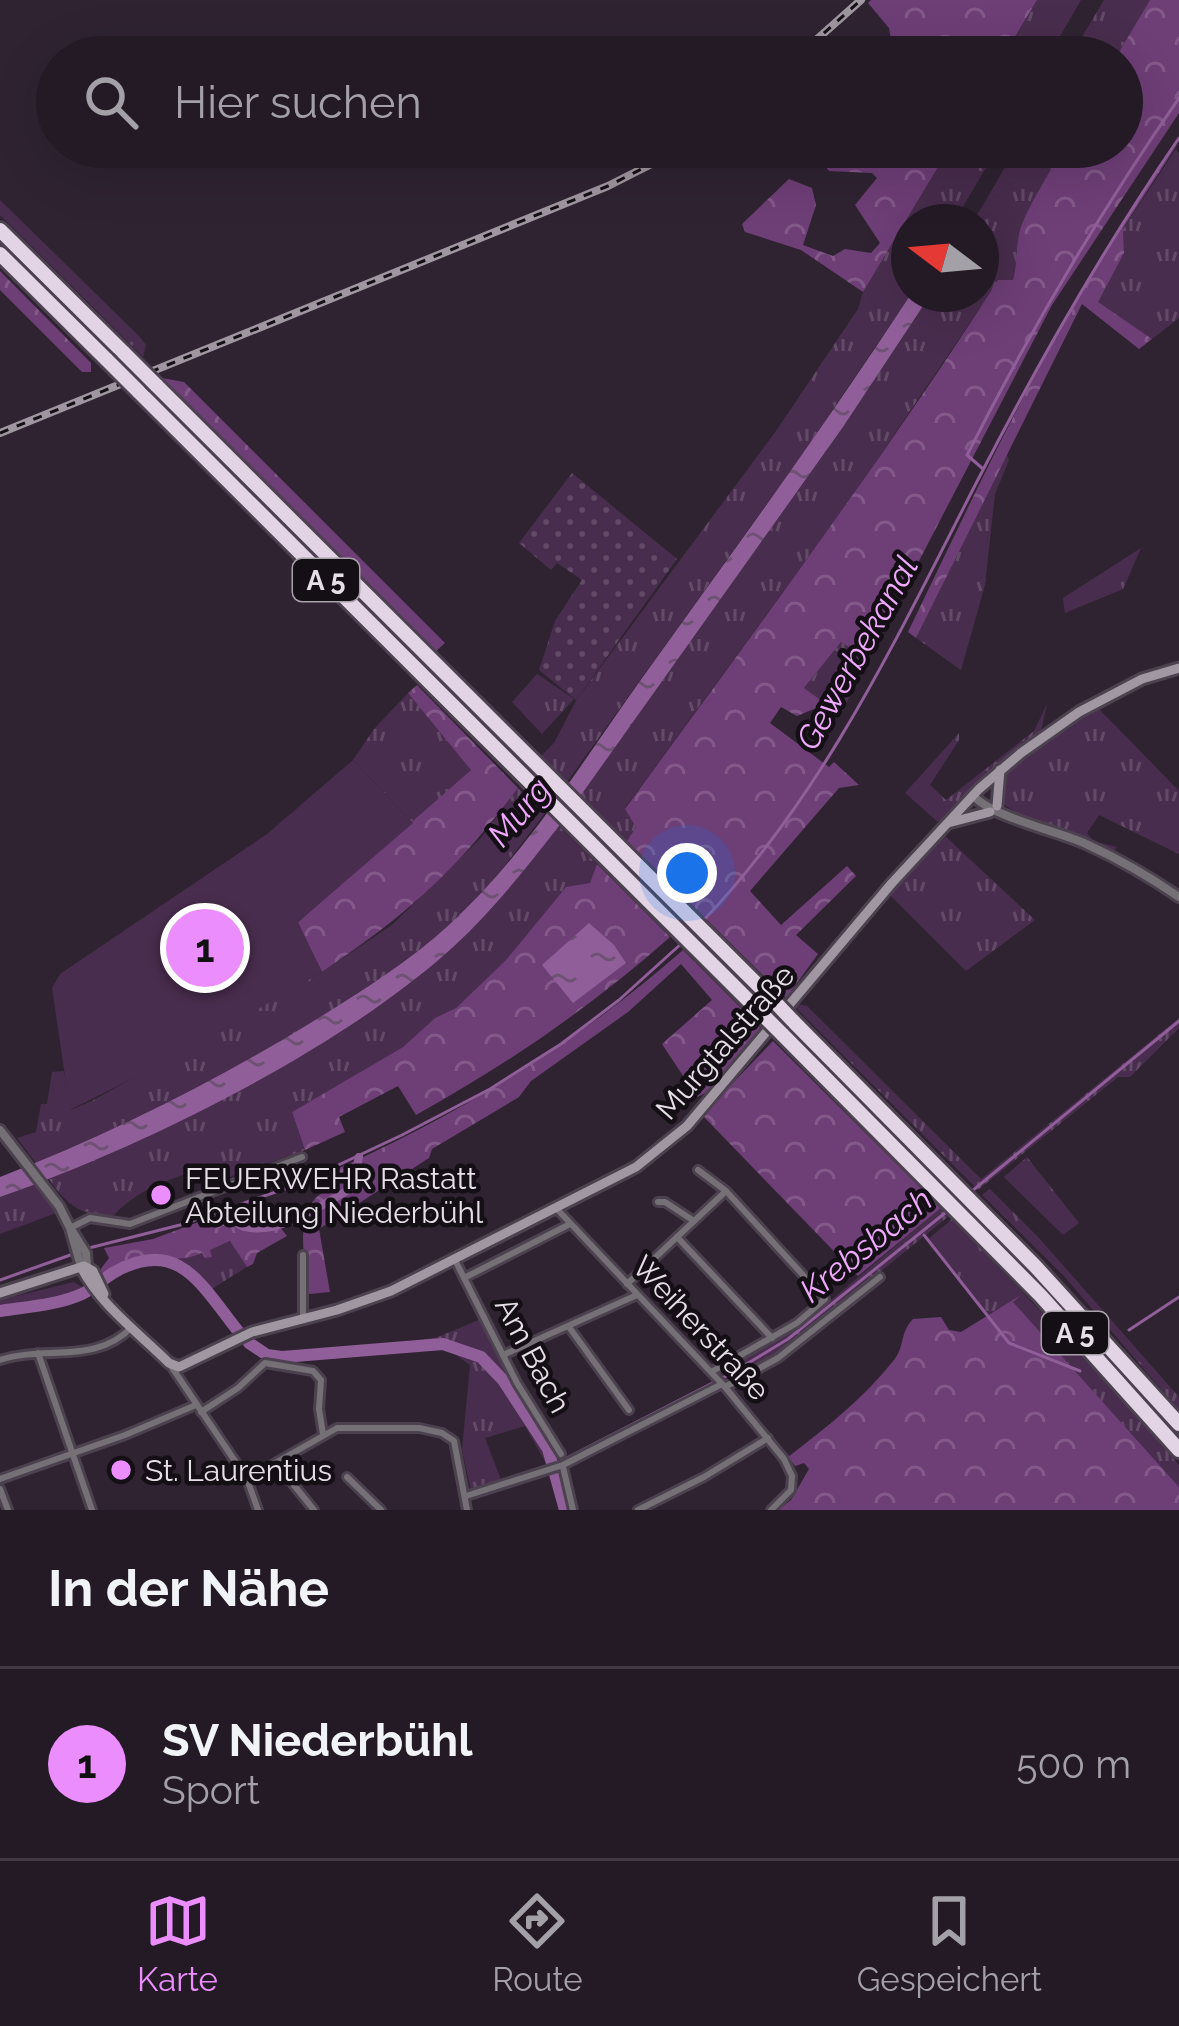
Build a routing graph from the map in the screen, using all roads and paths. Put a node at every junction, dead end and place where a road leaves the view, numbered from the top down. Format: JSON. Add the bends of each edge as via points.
{"nodes":[{"id":1,"x":0,"y":230,"type":"edge"},
{"id":2,"x":0,"y":254,"type":"edge"},
{"id":3,"x":1179,"y":668,"type":"edge"},
{"id":4,"x":1000,"y":770,"type":"junction"},
{"id":5,"x":976,"y":792,"type":"junction"},
{"id":6,"x":994,"y":809,"type":"junction"},
{"id":7,"x":943,"y":825,"type":"junction"},
{"id":8,"x":1179,"y":897,"type":"edge"},
{"id":9,"x":0,"y":1130,"type":"edge"},
{"id":10,"x":302,"y":1157,"type":"dead end"},
{"id":11,"x":698,"y":1171,"type":"dead end"},
{"id":12,"x":726,"y":1191,"type":"junction"},
{"id":13,"x":658,"y":1202,"type":"dead end"},
{"id":14,"x":556,"y":1208,"type":"junction"},
{"id":15,"x":694,"y":1221,"type":"junction"},
{"id":16,"x":570,"y":1224,"type":"junction"},
{"id":17,"x":70,"y":1228,"type":"junction"},
{"id":18,"x":677,"y":1237,"type":"junction"},
{"id":19,"x":81,"y":1255,"type":"junction"},
{"id":20,"x":303,"y":1255,"type":"dead end"},
{"id":21,"x":454,"y":1257,"type":"junction"},
{"id":22,"x":56,"y":1275,"type":"junction"},
{"id":23,"x":880,"y":1277,"type":"dead end"},
{"id":24,"x":464,"y":1278,"type":"junction"},
{"id":25,"x":95,"y":1284,"type":"junction"},
{"id":26,"x":627,"y":1284,"type":"junction"},
{"id":27,"x":0,"y":1293,"type":"edge"},
{"id":28,"x":638,"y":1295,"type":"junction"},
{"id":29,"x":303,"y":1319,"type":"junction"},
{"id":30,"x":569,"y":1327,"type":"junction"},
{"id":31,"x":132,"y":1328,"type":"junction"},
{"id":32,"x":772,"y":1337,"type":"junction"},
{"id":33,"x":38,"y":1353,"type":"junction"},
{"id":34,"x":503,"y":1355,"type":"junction"},
{"id":35,"x":0,"y":1360,"type":"edge"},
{"id":36,"x":169,"y":1363,"type":"junction"},
{"id":37,"x":719,"y":1381,"type":"junction"},
{"id":38,"x":199,"y":1408,"type":"junction"},
{"id":39,"x":629,"y":1410,"type":"dead end"},
{"id":40,"x":1179,"y":1424,"type":"edge"},
{"id":41,"x":323,"y":1434,"type":"junction"},
{"id":42,"x":768,"y":1438,"type":"junction"},
{"id":43,"x":1179,"y":1450,"type":"edge"},
{"id":44,"x":74,"y":1454,"type":"junction"},
{"id":45,"x":562,"y":1454,"type":"dead end"},
{"id":46,"x":276,"y":1463,"type":"junction"},
{"id":47,"x":557,"y":1467,"type":"junction"},
{"id":48,"x":347,"y":1478,"type":"dead end"},
{"id":49,"x":0,"y":1479,"type":"edge"},
{"id":50,"x":247,"y":1480,"type":"junction"},
{"id":51,"x":0,"y":1489,"type":"edge"},
{"id":52,"x":466,"y":1496,"type":"junction"},
{"id":53,"x":8,"y":1510,"type":"edge"},
{"id":54,"x":92,"y":1510,"type":"edge"},
{"id":55,"x":258,"y":1510,"type":"edge"},
{"id":56,"x":314,"y":1510,"type":"edge"},
{"id":57,"x":382,"y":1510,"type":"edge"},
{"id":58,"x":467,"y":1510,"type":"edge"},
{"id":59,"x":573,"y":1510,"type":"edge"},
{"id":60,"x":638,"y":1510,"type":"edge"},
{"id":61,"x":771,"y":1510,"type":"edge"}],
"edges":[{"from":1,"to":40,"type":"highway","number":"A 5","bridge":true,"via":[[961,1189]]},
{"from":2,"to":43,"type":"highway","number":"A 5","bridge":true,"via":[[966,1219]]},
{"from":3,"to":4,"type":"main road","name":"Murgtalstraße","via":[[1079,712]]},
{"from":4,"to":5,"type":"main road","name":"Murgtalstraße"},
{"from":4,"to":6,"type":"main road"},
{"from":5,"to":6,"type":"street"},
{"from":5,"to":7,"type":"main road","name":"Murgtalstraße"},
{"from":6,"to":7,"type":"main road"},
{"from":6,"to":8,"type":"street","via":[[1116,859]]},
{"from":7,"to":14,"type":"main road","name":"Murgtalstraße","via":[[687,1126],[637,1167]]},
{"from":9,"to":17,"type":"street"},
{"from":10,"to":17,"type":"street","via":[[130,1224],[90,1218]]},
{"from":11,"to":12,"type":"street"},
{"from":12,"to":15,"type":"street"},
{"from":12,"to":32,"type":"street","via":[[825,1296]]},
{"from":13,"to":15,"type":"street"},
{"from":14,"to":16,"type":"street","name":"Weiherstraße"},
{"from":14,"to":21,"type":"main road","name":"Murgtalstraße"},
{"from":15,"to":18,"type":"street"},
{"from":16,"to":24,"type":"street"},
{"from":16,"to":26,"type":"street","name":"Weiherstraße"},
{"from":17,"to":19,"type":"street"},
{"from":18,"to":26,"type":"street"},
{"from":18,"to":32,"type":"street"},
{"from":19,"to":22,"type":"main road"},
{"from":19,"to":25,"type":"main road"},
{"from":20,"to":29,"type":"street"},
{"from":21,"to":24,"type":"street"},
{"from":21,"to":29,"type":"main road","name":"Murgtalstraße","via":[[378,1297]]},
{"from":22,"to":25,"type":"main road"},
{"from":22,"to":27,"type":"main road"},
{"from":23,"to":37,"type":"street","via":[[778,1358]]},
{"from":24,"to":34,"type":"street","name":"Am Bach"},
{"from":25,"to":31,"type":"main road"},
{"from":26,"to":28,"type":"street","name":"Weiherstraße"},
{"from":28,"to":30,"type":"street"},
{"from":28,"to":37,"type":"street","name":"Weiherstraße"},
{"from":29,"to":36,"type":"main road","name":"Murgtalstraße","via":[[252,1332],[182,1366]]},
{"from":30,"to":34,"type":"street"},
{"from":30,"to":39,"type":"street"},
{"from":31,"to":33,"type":"street","via":[[92,1351]]},
{"from":31,"to":36,"type":"main road"},
{"from":32,"to":37,"type":"street"},
{"from":33,"to":35,"type":"street"},
{"from":33,"to":44,"type":"street"},
{"from":34,"to":45,"type":"street","name":"Am Bach"},
{"from":36,"to":38,"type":"street"},
{"from":37,"to":42,"type":"street","name":"Weiherstraße"},
{"from":37,"to":47,"type":"street"},
{"from":38,"to":41,"type":"street","via":[[266,1363],[313,1371],[321,1380]]},
{"from":38,"to":44,"type":"street"},
{"from":38,"to":50,"type":"street"},
{"from":41,"to":46,"type":"street"},
{"from":41,"to":52,"type":"street","via":[[442,1433],[456,1447]]},
{"from":42,"to":60,"type":"street"},
{"from":42,"to":61,"type":"street","name":"Weiherstraße","via":[[790,1470],[791,1490]]},
{"from":44,"to":49,"type":"street"},
{"from":44,"to":54,"type":"street"},
{"from":46,"to":50,"type":"street"},
{"from":46,"to":56,"type":"street"},
{"from":47,"to":52,"type":"street"},
{"from":47,"to":59,"type":"street"},
{"from":48,"to":57,"type":"street"},
{"from":50,"to":55,"type":"street"},
{"from":51,"to":53,"type":"street"},
{"from":52,"to":58,"type":"street"}]}
